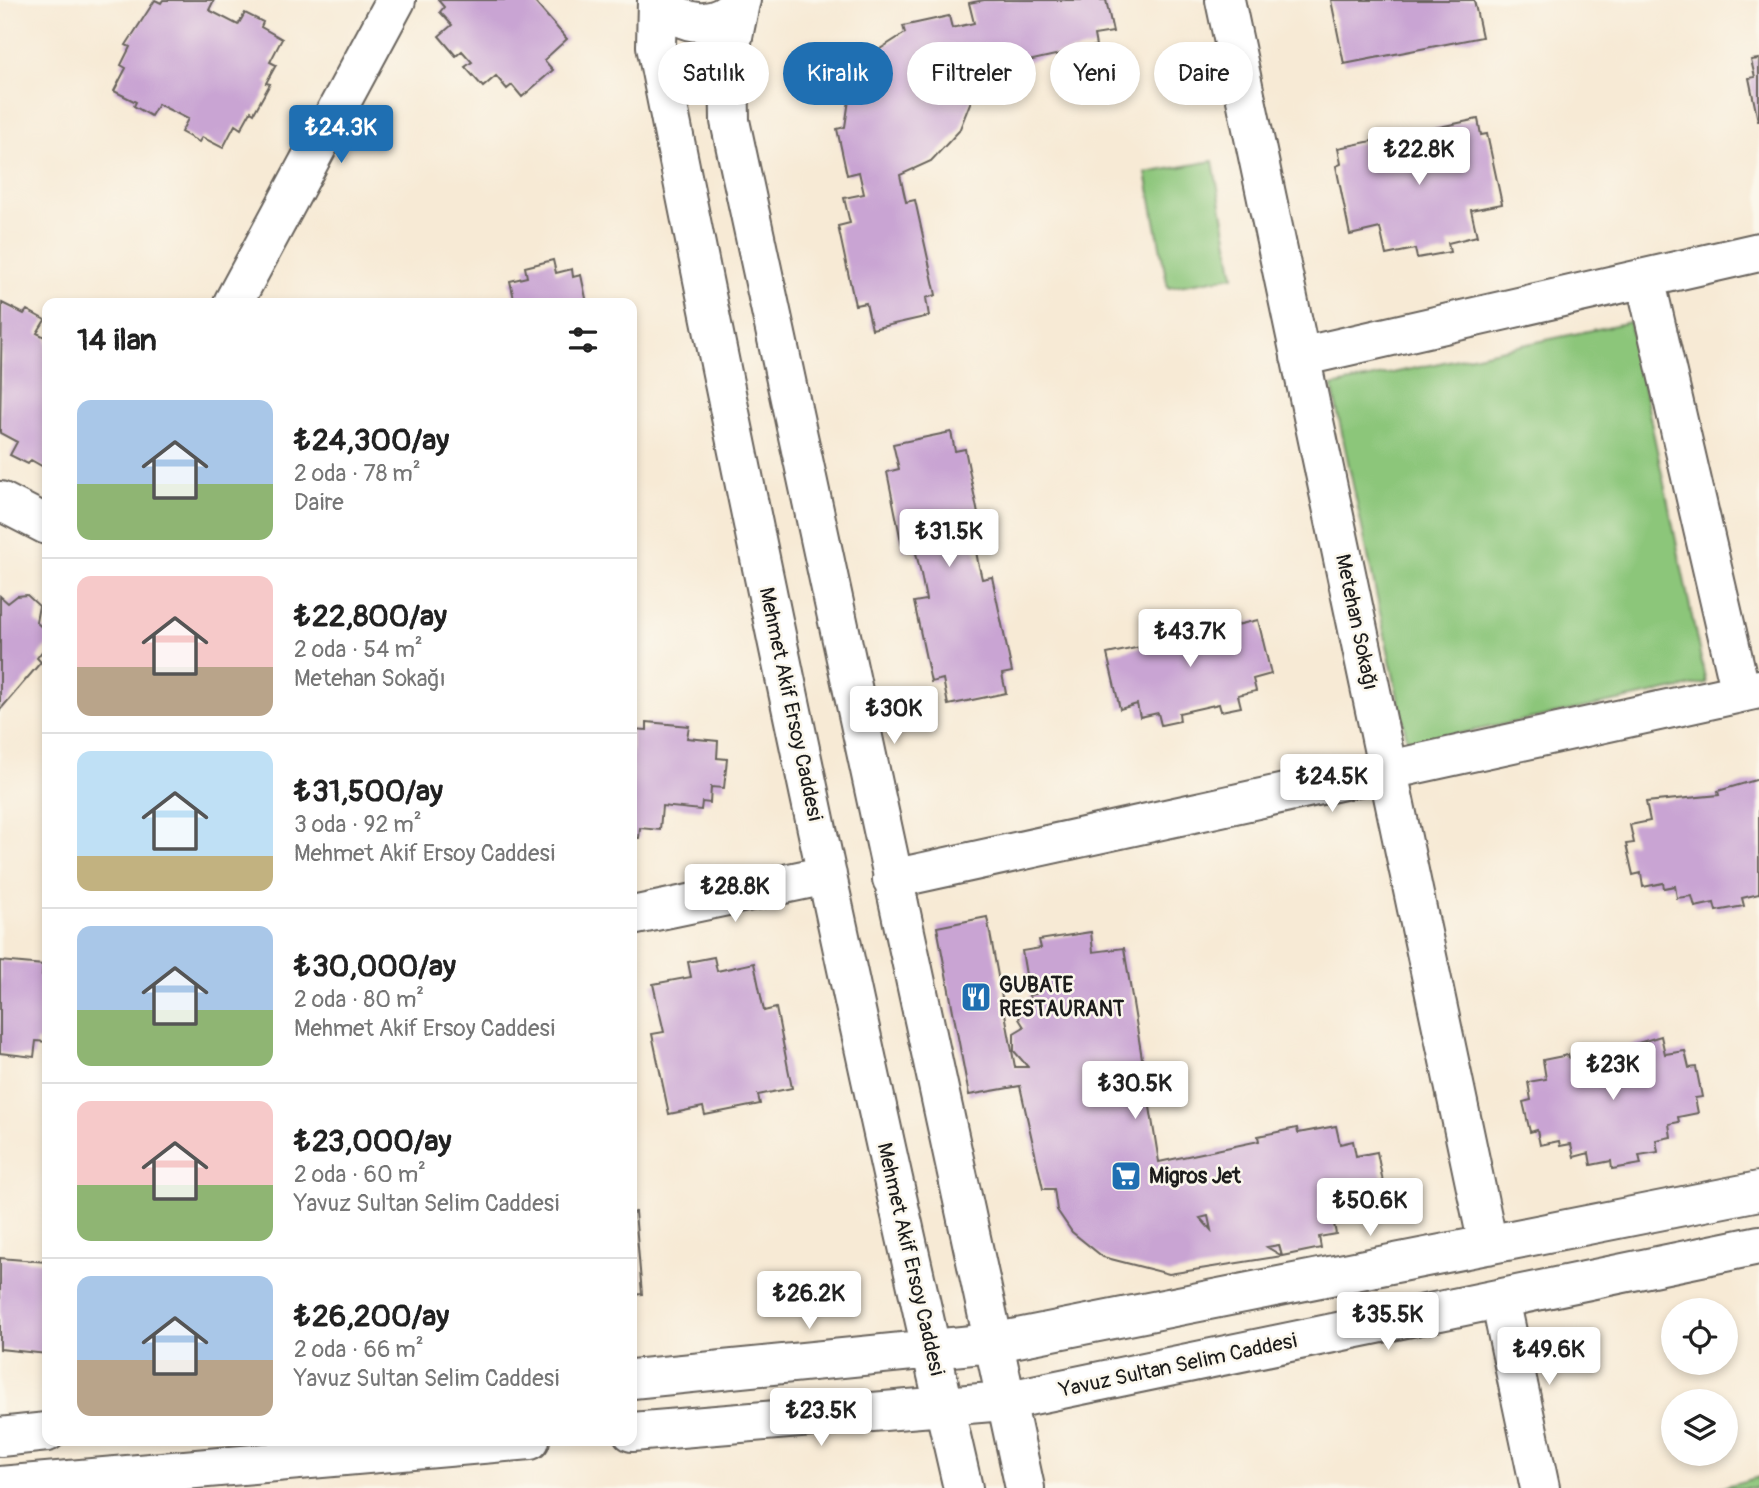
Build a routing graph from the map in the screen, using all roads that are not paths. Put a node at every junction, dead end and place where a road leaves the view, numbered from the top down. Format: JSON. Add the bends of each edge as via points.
{"nodes":[{"id":1,"x":396,"y":0,"type":"edge"},
{"id":2,"x":658,"y":0,"type":"edge"},
{"id":3,"x":1225,"y":0,"type":"edge"},
{"id":4,"x":741,"y":1,"type":"edge"},
{"id":5,"x":1759,"y":252,"type":"edge"},
{"id":6,"x":1645,"y":278,"type":"junction"},
{"id":7,"x":236,"y":298,"type":"edge"},
{"id":8,"x":1300,"y":356,"type":"junction"},
{"id":9,"x":0,"y":501,"type":"edge"},
{"id":10,"x":42,"y":522,"type":"edge"},
{"id":11,"x":1750,"y":692,"type":"edge"},
{"id":12,"x":1388,"y":772,"type":"junction"},
{"id":13,"x":827,"y":875,"type":"junction"},
{"id":14,"x":892,"y":879,"type":"junction"},
{"id":15,"x":637,"y":915,"type":"edge"},
{"id":16,"x":1759,"y":1191,"type":"edge"},
{"id":17,"x":1488,"y":1245,"type":"junction"},
{"id":18,"x":1759,"y":1245,"type":"edge"},
{"id":19,"x":1500,"y":1299,"type":"junction"},
{"id":20,"x":992,"y":1343,"type":"junction"},
{"id":21,"x":931,"y":1349,"type":"junction"},
{"id":22,"x":637,"y":1378,"type":"edge"},
{"id":23,"x":1004,"y":1401,"type":"junction"},
{"id":24,"x":944,"y":1408,"type":"junction"},
{"id":25,"x":637,"y":1432,"type":"edge"},
{"id":26,"x":42,"y":1433,"type":"edge"},
{"id":27,"x":0,"y":1437,"type":"edge"},
{"id":28,"x":487,"y":1446,"type":"edge"},
{"id":29,"x":279,"y":1475,"type":"edge"},
{"id":30,"x":0,"y":1486,"type":"edge"},
{"id":31,"x":963,"y":1488,"type":"edge"},
{"id":32,"x":1025,"y":1488,"type":"edge"},
{"id":33,"x":1540,"y":1488,"type":"edge"}],
"edges":[{"from":1,"to":7,"type":"street"},
{"from":2,"to":4,"type":"street","via":[[681,19],[697,23],[714,22]]},
{"from":2,"to":13,"type":"street","name":"Mehmet Akif Ersoy Caddesi","via":[[656,46]]},
{"from":3,"to":8,"type":"street","name":"Metehan Sokağı"},
{"from":4,"to":14,"type":"street","via":[[729,56],[730,121]]},
{"from":5,"to":6,"type":"street"},
{"from":6,"to":8,"type":"street"},
{"from":6,"to":11,"type":"street"},
{"from":8,"to":12,"type":"street","name":"Metehan Sokağı"},
{"from":9,"to":10,"type":"street"},
{"from":11,"to":12,"type":"street"},
{"from":12,"to":14,"type":"street"},
{"from":12,"to":17,"type":"street","name":"Metehan Sokağı"},
{"from":13,"to":15,"type":"street"},
{"from":13,"to":21,"type":"street","name":"Mehmet Akif Ersoy Caddesi"},
{"from":14,"to":20,"type":"street"},
{"from":16,"to":17,"type":"street"},
{"from":17,"to":20,"type":"street"},
{"from":18,"to":19,"type":"street","name":"Yavuz Sultan Selim Caddesi"},
{"from":19,"to":23,"type":"street","name":"Yavuz Sultan Selim Caddesi"},
{"from":19,"to":33,"type":"street"},
{"from":20,"to":21,"type":"street"},
{"from":20,"to":23,"type":"street"},
{"from":21,"to":22,"type":"street"},
{"from":21,"to":24,"type":"street","name":"Mehmet Akif Ersoy Caddesi"},
{"from":23,"to":24,"type":"street","name":"Yavuz Sultan Selim Caddesi"},
{"from":23,"to":32,"type":"street"},
{"from":24,"to":25,"type":"street","name":"Yavuz Sultan Selim Caddesi"},
{"from":24,"to":31,"type":"street","name":"Mehmet Akif Ersoy Caddesi"},
{"from":26,"to":27,"type":"street"},
{"from":28,"to":29,"type":"street"},
{"from":29,"to":30,"type":"street"}]}
